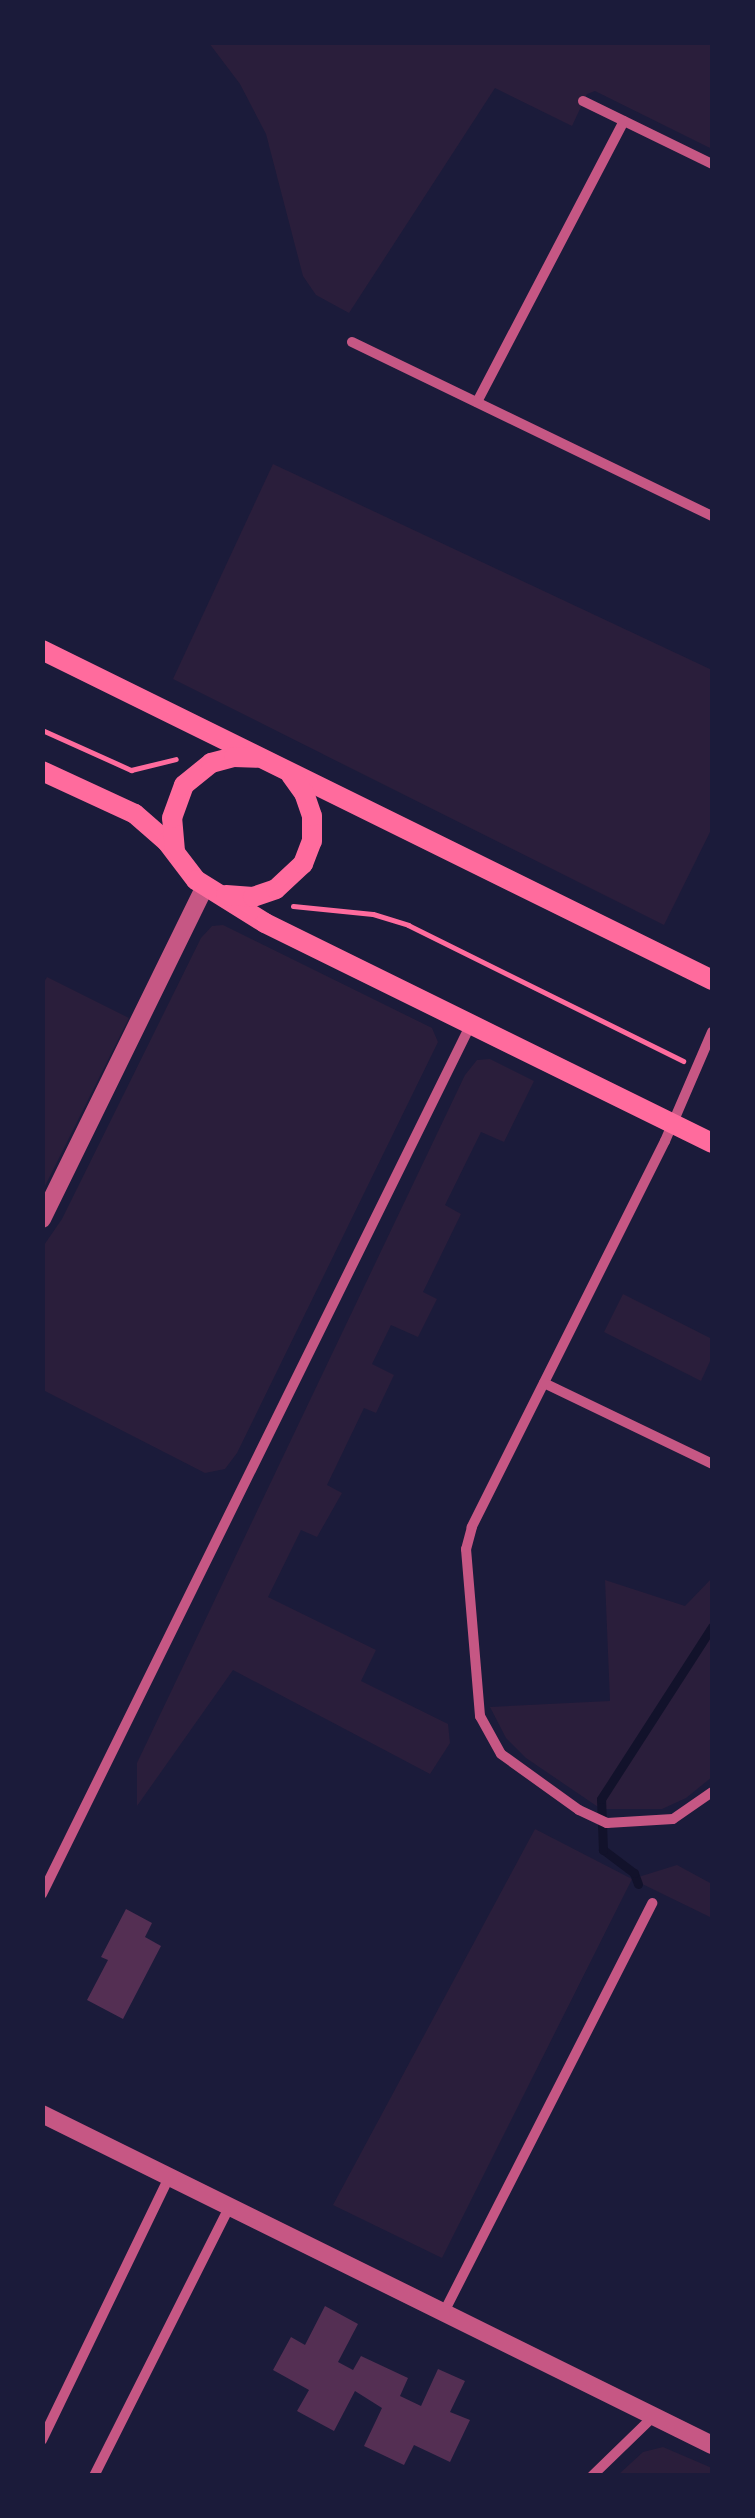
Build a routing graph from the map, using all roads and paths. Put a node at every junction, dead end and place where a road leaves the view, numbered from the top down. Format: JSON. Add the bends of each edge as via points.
{"nodes":[{"id":1,"x":584,"y":101,"type":"dead end"},
{"id":2,"x":624,"y":120,"type":"junction"},
{"id":3,"x":712,"y":164,"type":"edge"},
{"id":4,"x":352,"y":342,"type":"dead end"},
{"id":5,"x":477,"y":402,"type":"junction"},
{"id":6,"x":712,"y":516,"type":"edge"},
{"id":7,"x":42,"y":650,"type":"edge"},
{"id":8,"x":42,"y":730,"type":"edge"},
{"id":9,"x":222,"y":759,"type":"junction"},
{"id":10,"x":277,"y":766,"type":"junction"},
{"id":11,"x":42,"y":771,"type":"edge"},
{"id":12,"x":176,"y":852,"type":"junction"},
{"id":13,"x":276,"y":889,"type":"junction"},
{"id":14,"x":211,"y":890,"type":"junction"},
{"id":15,"x":712,"y":980,"type":"edge"},
{"id":16,"x":470,"y":1026,"type":"junction"},
{"id":17,"x":712,"y":1032,"type":"edge"},
{"id":18,"x":695,"y":1068,"type":"junction"},
{"id":19,"x":671,"y":1123,"type":"junction"},
{"id":20,"x":712,"y":1144,"type":"edge"},
{"id":21,"x":42,"y":1219,"type":"edge"},
{"id":22,"x":544,"y":1383,"type":"junction"},
{"id":23,"x":712,"y":1464,"type":"edge"},
{"id":24,"x":712,"y":1792,"type":"edge"},
{"id":25,"x":42,"y":1894,"type":"edge"},
{"id":26,"x":652,"y":1902,"type":"dead end"},
{"id":27,"x":42,"y":2114,"type":"edge"},
{"id":28,"x":170,"y":2177,"type":"junction"},
{"id":29,"x":230,"y":2206,"type":"junction"},
{"id":30,"x":444,"y":2312,"type":"junction"},
{"id":31,"x":654,"y":2416,"type":"junction"},
{"id":32,"x":44,"y":2432,"type":"edge"},
{"id":33,"x":712,"y":2445,"type":"edge"},
{"id":34,"x":94,"y":2476,"type":"edge"},
{"id":35,"x":592,"y":2476,"type":"edge"}],
"edges":[{"from":1,"to":2,"type":"street"},
{"from":2,"to":3,"type":"street"},
{"from":2,"to":5,"type":"street"},
{"from":4,"to":5,"type":"street"},
{"from":5,"to":6,"type":"street"},
{"from":7,"to":10,"type":"main road"},
{"from":8,"to":9,"type":"path","via":[[131,770],[192,753]]},
{"from":9,"to":10,"type":"main road","via":[[245,756]]},
{"from":9,"to":12,"type":"main road","via":[[201,769],[178,795],[171,829]]},
{"from":10,"to":13,"type":"main road","via":[[304,793],[313,828],[303,864]]},
{"from":10,"to":15,"type":"main road"},
{"from":11,"to":12,"type":"main road","via":[[135,814]]},
{"from":12,"to":14,"type":"main road"},
{"from":13,"to":14,"type":"main road","via":[[241,898]]},
{"from":13,"to":18,"type":"path","via":[[300,909],[373,914],[408,925]]},
{"from":14,"to":16,"type":"main road"},
{"from":14,"to":21,"type":"street"},
{"from":16,"to":19,"type":"main road"},
{"from":16,"to":25,"type":"street"},
{"from":17,"to":18,"type":"street"},
{"from":18,"to":19,"type":"street"},
{"from":19,"to":20,"type":"main road"},
{"from":19,"to":22,"type":"street"},
{"from":22,"to":23,"type":"street"},
{"from":22,"to":24,"type":"street","via":[[468,1536],[478,1707],[486,1733],[501,1754],[601,1821],[665,1821]]},
{"from":26,"to":30,"type":"street"},
{"from":27,"to":28,"type":"street"},
{"from":28,"to":29,"type":"street"},
{"from":28,"to":32,"type":"street"},
{"from":29,"to":30,"type":"street"},
{"from":29,"to":34,"type":"street"},
{"from":30,"to":31,"type":"street"},
{"from":31,"to":33,"type":"street"},
{"from":31,"to":35,"type":"street"}]}
